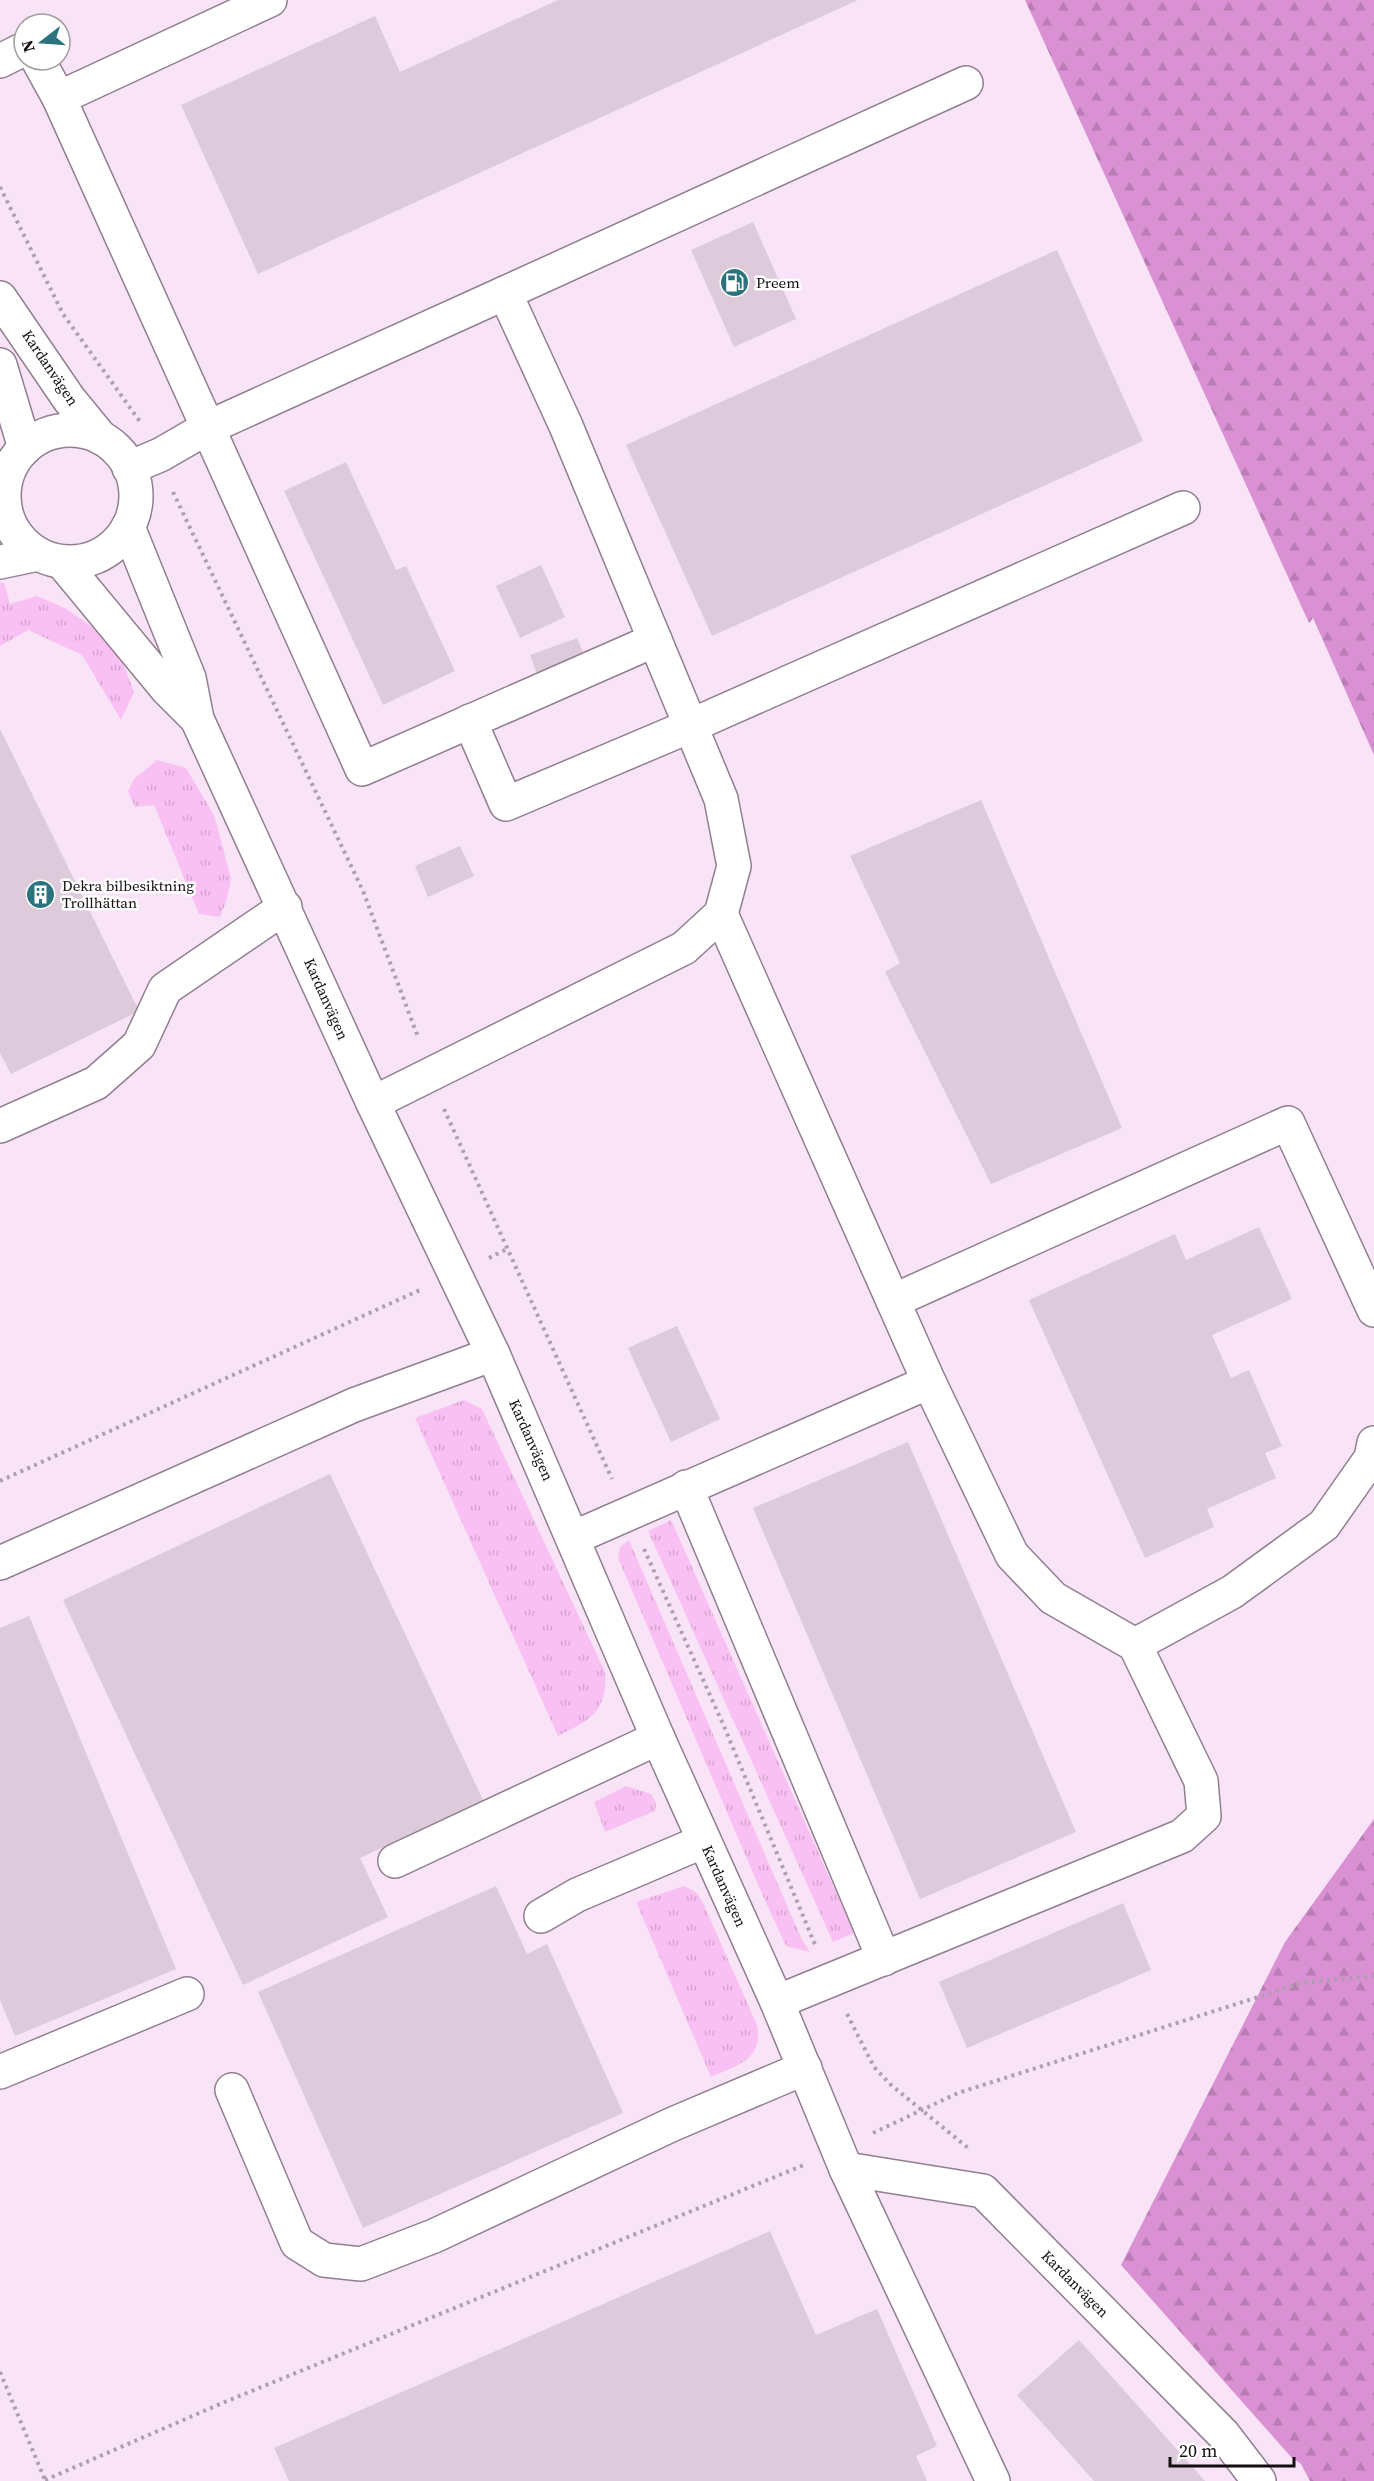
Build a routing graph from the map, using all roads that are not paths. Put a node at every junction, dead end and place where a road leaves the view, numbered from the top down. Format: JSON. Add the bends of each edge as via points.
{"nodes":[{"id":1,"x":270,"y":0,"type":"edge"},
{"id":2,"x":45,"y":72,"type":"edge"},
{"id":3,"x":966,"y":83,"type":"dead end"},
{"id":4,"x":59,"y":98,"type":"junction"},
{"id":5,"x":505,"y":293,"type":"junction"},
{"id":6,"x":0,"y":298,"type":"edge"},
{"id":7,"x":0,"y":365,"type":"edge"},
{"id":8,"x":207,"y":428,"type":"junction"},
{"id":9,"x":101,"y":438,"type":"junction"},
{"id":10,"x":25,"y":448,"type":"junction"},
{"id":11,"x":129,"y":468,"type":"junction"},
{"id":12,"x":3,"y":485,"type":"edge"},
{"id":13,"x":1183,"y":508,"type":"dead end"},
{"id":14,"x":128,"y":527,"type":"junction"},
{"id":15,"x":50,"y":558,"type":"junction"},
{"id":16,"x":0,"y":562,"type":"edge"},
{"id":17,"x":655,"y":640,"type":"junction"},
{"id":18,"x":197,"y":719,"type":"junction"},
{"id":19,"x":470,"y":721,"type":"junction"},
{"id":20,"x":690,"y":726,"type":"junction"},
{"id":21,"x":285,"y":907,"type":"junction"},
{"id":22,"x":721,"y":914,"type":"junction"},
{"id":23,"x":373,"y":1103,"type":"junction"},
{"id":24,"x":0,"y":1126,"type":"edge"},
{"id":25,"x":893,"y":1301,"type":"junction"},
{"id":26,"x":1374,"y":1310,"type":"edge"},
{"id":27,"x":493,"y":1354,"type":"junction"},
{"id":28,"x":929,"y":1382,"type":"junction"},
{"id":29,"x":1374,"y":1443,"type":"edge"},
{"id":30,"x":686,"y":1487,"type":"junction"},
{"id":31,"x":573,"y":1538,"type":"junction"},
{"id":32,"x":0,"y":1563,"type":"edge"},
{"id":33,"x":1136,"y":1645,"type":"junction"},
{"id":34,"x":658,"y":1738,"type":"junction"},
{"id":35,"x":704,"y":1841,"type":"junction"},
{"id":36,"x":395,"y":1861,"type":"dead end"},
{"id":37,"x":541,"y":1916,"type":"dead end"},
{"id":38,"x":884,"y":1959,"type":"junction"},
{"id":39,"x":187,"y":1994,"type":"dead end"},
{"id":40,"x":777,"y":2002,"type":"junction"},
{"id":41,"x":804,"y":2068,"type":"junction"},
{"id":42,"x":0,"y":2072,"type":"edge"},
{"id":43,"x":232,"y":2090,"type":"dead end"},
{"id":44,"x":843,"y":2159,"type":"junction"},
{"id":45,"x":993,"y":2481,"type":"edge"},
{"id":46,"x":1259,"y":2481,"type":"edge"}],
"edges":[{"from":1,"to":4,"type":"street"},
{"from":2,"to":4,"type":"street"},
{"from":3,"to":5,"type":"street"},
{"from":4,"to":8,"type":"street"},
{"from":5,"to":8,"type":"street"},
{"from":5,"to":17,"type":"street","via":[[566,426]]},
{"from":6,"to":9,"type":"street","name":"Kardanvägen","via":[[69,399]]},
{"from":7,"to":10,"type":"street"},
{"from":8,"to":11,"type":"street"},
{"from":8,"to":19,"type":"street","via":[[362,769]]},
{"from":9,"to":10,"type":"street","via":[[62,430],[48,433]]},
{"from":9,"to":11,"type":"street","via":[[118,451]]},
{"from":10,"to":12,"type":"street"},
{"from":11,"to":14,"type":"street","via":[[136,499]]},
{"from":12,"to":15,"type":"street","via":[[10,524],[22,541]]},
{"from":13,"to":20,"type":"street"},
{"from":14,"to":15,"type":"street","via":[[118,541],[98,556]]},
{"from":14,"to":18,"type":"street","name":"Kardanvägen","via":[[189,678]]},
{"from":15,"to":16,"type":"street"},
{"from":15,"to":18,"type":"street","name":"Kardanvägen"},
{"from":17,"to":19,"type":"street"},
{"from":17,"to":20,"type":"street"},
{"from":18,"to":21,"type":"street","name":"Kardanvägen"},
{"from":19,"to":20,"type":"street","via":[[506,804]]},
{"from":20,"to":22,"type":"street","via":[[721,799],[734,866]]},
{"from":21,"to":23,"type":"street","name":"Kardanvägen"},
{"from":21,"to":24,"type":"street","via":[[165,989],[139,1045],[96,1083]]},
{"from":22,"to":23,"type":"street","via":[[684,948]]},
{"from":22,"to":25,"type":"street"},
{"from":23,"to":27,"type":"street","name":"Kardanvägen"},
{"from":25,"to":26,"type":"street","via":[[1288,1123]]},
{"from":25,"to":28,"type":"street"},
{"from":27,"to":31,"type":"street","name":"Kardanvägen"},
{"from":27,"to":32,"type":"street","via":[[354,1405]]},
{"from":28,"to":30,"type":"street"},
{"from":28,"to":33,"type":"street","via":[[1012,1555],[1053,1598]]},
{"from":29,"to":33,"type":"street","via":[[1371,1458],[1324,1525],[1232,1592]]},
{"from":30,"to":31,"type":"street"},
{"from":30,"to":38,"type":"street"},
{"from":31,"to":34,"type":"street","name":"Kardanvägen"},
{"from":33,"to":38,"type":"street","via":[[1201,1781],[1204,1816],[1182,1836]]},
{"from":34,"to":35,"type":"street","name":"Kardanvägen"},
{"from":34,"to":36,"type":"street"},
{"from":35,"to":37,"type":"street","via":[[577,1895]]},
{"from":35,"to":40,"type":"street","name":"Kardanvägen"},
{"from":38,"to":40,"type":"street"},
{"from":39,"to":42,"type":"street"},
{"from":40,"to":41,"type":"street","name":"Kardanvägen"},
{"from":41,"to":43,"type":"street","via":[[673,2124],[434,2236],[361,2264],[324,2260],[297,2243]]},
{"from":41,"to":44,"type":"street","name":"Kardanvägen"},
{"from":44,"to":45,"type":"street","name":"Kardanvägen"},
{"from":44,"to":46,"type":"street","name":"Kardanvägen","via":[[983,2191],[1223,2434]]}]}
